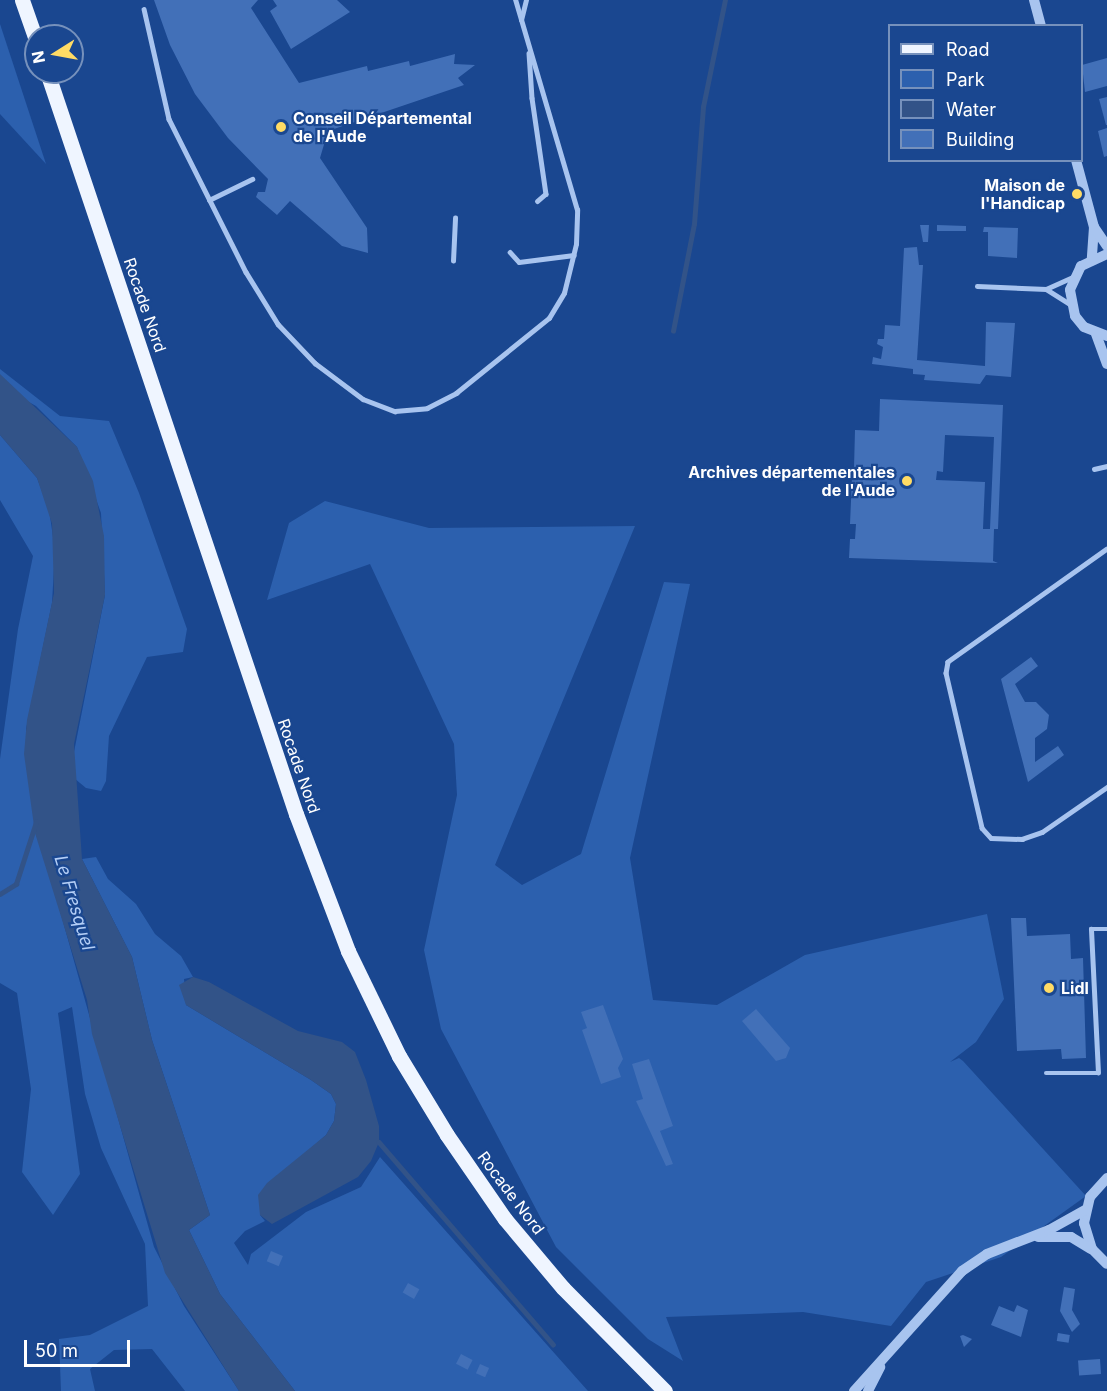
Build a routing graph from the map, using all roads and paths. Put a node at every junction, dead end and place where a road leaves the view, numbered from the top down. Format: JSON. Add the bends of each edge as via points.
{"nodes":[{"id":1,"x":22,"y":0,"type":"edge"},
{"id":2,"x":515,"y":0,"type":"edge"},
{"id":3,"x":526,"y":0,"type":"edge"},
{"id":4,"x":1034,"y":0,"type":"edge"},
{"id":5,"x":144,"y":9,"type":"dead end"},
{"id":6,"x":521,"y":20,"type":"junction"},
{"id":7,"x":30,"y":24,"type":"edge"},
{"id":8,"x":1040,"y":24,"type":"edge"},
{"id":9,"x":529,"y":45,"type":"junction"},
{"id":10,"x":51,"y":84,"type":"edge"},
{"id":11,"x":1077,"y":162,"type":"edge"},
{"id":12,"x":252,"y":179,"type":"dead end"},
{"id":13,"x":209,"y":200,"type":"junction"},
{"id":14,"x":538,"y":201,"type":"dead end"},
{"id":15,"x":455,"y":218,"type":"dead end"},
{"id":16,"x":1094,"y":227,"type":"junction"},
{"id":17,"x":1107,"y":246,"type":"edge"},
{"id":18,"x":510,"y":252,"type":"dead end"},
{"id":19,"x":1107,"y":254,"type":"edge"},
{"id":20,"x":574,"y":255,"type":"junction"},
{"id":21,"x":1092,"y":258,"type":"junction"},
{"id":22,"x":453,"y":261,"type":"dead end"},
{"id":23,"x":1074,"y":277,"type":"junction"},
{"id":24,"x":977,"y":286,"type":"dead end"},
{"id":25,"x":1046,"y":289,"type":"junction"},
{"id":26,"x":1071,"y":304,"type":"junction"},
{"id":27,"x":1101,"y":335,"type":"edge"},
{"id":28,"x":1107,"y":364,"type":"edge"},
{"id":29,"x":1107,"y":466,"type":"edge"},
{"id":30,"x":1094,"y":469,"type":"dead end"},
{"id":31,"x":1107,"y":549,"type":"edge"},
{"id":32,"x":1107,"y":787,"type":"edge"},
{"id":33,"x":1107,"y":928,"type":"edge"},
{"id":34,"x":1046,"y":1073,"type":"dead end"},
{"id":35,"x":1107,"y":1178,"type":"edge"},
{"id":36,"x":1085,"y":1210,"type":"junction"},
{"id":37,"x":1032,"y":1237,"type":"junction"},
{"id":38,"x":1092,"y":1249,"type":"junction"},
{"id":39,"x":1107,"y":1264,"type":"edge"},
{"id":40,"x":886,"y":1354,"type":"junction"},
{"id":41,"x":665,"y":1391,"type":"edge"},
{"id":42,"x":854,"y":1391,"type":"edge"},
{"id":43,"x":868,"y":1391,"type":"edge"}],
"edges":[{"from":1,"to":7,"type":"main road"},
{"from":2,"to":6,"type":"lane"},
{"from":3,"to":6,"type":"lane"},
{"from":4,"to":8,"type":"street"},
{"from":5,"to":13,"type":"lane","via":[[169,119]]},
{"from":6,"to":9,"type":"lane"},
{"from":9,"to":14,"type":"lane","via":[[531,98],[546,194]]},
{"from":9,"to":20,"type":"lane","via":[[578,210]]},
{"from":10,"to":41,"type":"main road","name":"Rocade Nord","via":[[296,814],[348,951],[399,1056],[505,1219],[617,1346]]},
{"from":11,"to":16,"type":"street"},
{"from":12,"to":13,"type":"lane"},
{"from":13,"to":20,"type":"lane","via":[[278,324],[315,363],[363,399],[395,411],[427,408],[456,393],[549,318],[564,293]]},
{"from":15,"to":22,"type":"lane"},
{"from":16,"to":17,"type":"street"},
{"from":16,"to":21,"type":"street"},
{"from":18,"to":20,"type":"lane","via":[[519,262]]},
{"from":19,"to":21,"type":"street"},
{"from":21,"to":23,"type":"street"},
{"from":23,"to":25,"type":"lane"},
{"from":23,"to":26,"type":"street"},
{"from":24,"to":25,"type":"lane"},
{"from":25,"to":26,"type":"lane"},
{"from":26,"to":27,"type":"street","via":[[1080,322]]},
{"from":27,"to":28,"type":"street"},
{"from":29,"to":30,"type":"lane"},
{"from":31,"to":32,"type":"lane","via":[[948,662],[946,673],[982,828],[992,838],[1022,839],[1042,832]]},
{"from":33,"to":34,"type":"lane","via":[[1091,929],[1098,1073]]},
{"from":35,"to":36,"type":"street","via":[[1098,1185]]},
{"from":36,"to":37,"type":"street"},
{"from":36,"to":38,"type":"street","via":[[1086,1237]]},
{"from":37,"to":38,"type":"street","via":[[1071,1237]]},
{"from":37,"to":40,"type":"street","via":[[987,1254],[962,1271]]},
{"from":38,"to":39,"type":"street"},
{"from":40,"to":42,"type":"street"},
{"from":40,"to":43,"type":"street"}]}
